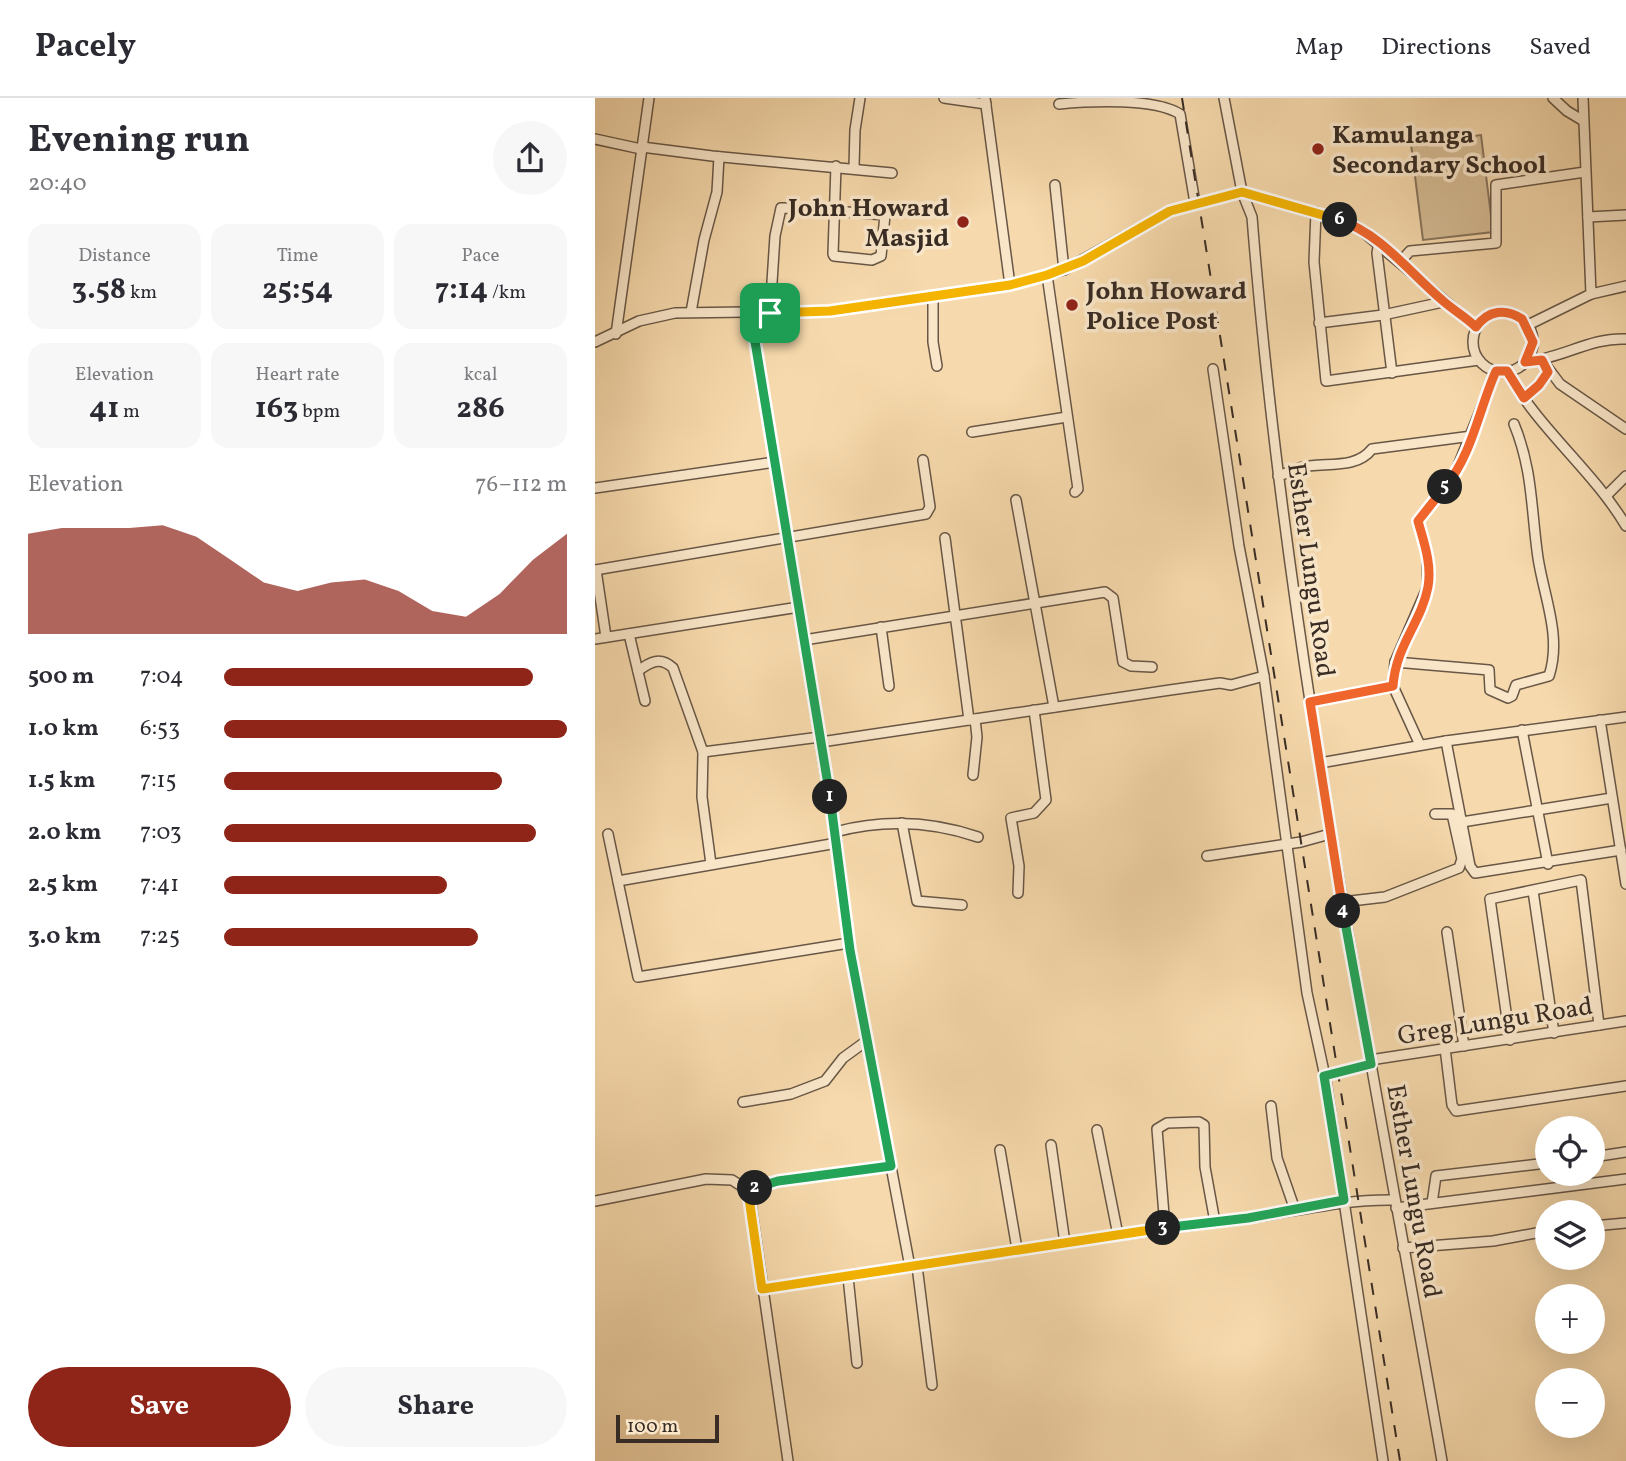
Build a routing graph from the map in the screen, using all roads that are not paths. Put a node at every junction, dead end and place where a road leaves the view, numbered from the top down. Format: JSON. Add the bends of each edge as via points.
{"nodes":[{"id":1,"x":649,"y":98,"type":"edge"},
{"id":2,"x":860,"y":98,"type":"edge"},
{"id":3,"x":944,"y":98,"type":"edge"},
{"id":4,"x":1224,"y":98,"type":"edge"},
{"id":5,"x":1583,"y":98,"type":"edge"},
{"id":6,"x":1554,"y":99,"type":"edge"},
{"id":7,"x":986,"y":101,"type":"edge"},
{"id":8,"x":1059,"y":104,"type":"dead end"},
{"id":9,"x":1582,"y":120,"type":"junction"},
{"id":10,"x":595,"y":139,"type":"edge"},
{"id":11,"x":642,"y":148,"type":"junction"},
{"id":12,"x":719,"y":156,"type":"junction"},
{"id":13,"x":836,"y":166,"type":"junction"},
{"id":14,"x":854,"y":167,"type":"junction"},
{"id":15,"x":1585,"y":172,"type":"junction"},
{"id":16,"x":892,"y":173,"type":"dead end"},
{"id":17,"x":1055,"y":185,"type":"dead end"},
{"id":18,"x":1242,"y":192,"type":"junction"},
{"id":19,"x":1195,"y":203,"type":"junction"},
{"id":20,"x":834,"y":210,"type":"junction"},
{"id":21,"x":1316,"y":212,"type":"junction"},
{"id":22,"x":1626,"y":215,"type":"edge"},
{"id":23,"x":1588,"y":218,"type":"junction"},
{"id":24,"x":1379,"y":242,"type":"junction"},
{"id":25,"x":1401,"y":261,"type":"junction"},
{"id":26,"x":1064,"y":270,"type":"junction"},
{"id":27,"x":1047,"y":275,"type":"junction"},
{"id":28,"x":1010,"y":285,"type":"junction"},
{"id":29,"x":1626,"y":286,"type":"edge"},
{"id":30,"x":1591,"y":294,"type":"junction"},
{"id":31,"x":933,"y":296,"type":"junction"},
{"id":32,"x":1443,"y":302,"type":"junction"},
{"id":33,"x":750,"y":311,"type":"junction"},
{"id":34,"x":691,"y":312,"type":"junction"},
{"id":35,"x":770,"y":313,"type":"junction"},
{"id":36,"x":1383,"y":315,"type":"junction"},
{"id":37,"x":1319,"y":323,"type":"junction"},
{"id":38,"x":1528,"y":325,"type":"junction"},
{"id":39,"x":1476,"y":327,"type":"junction"},
{"id":40,"x":616,"y":334,"type":"junction"},
{"id":41,"x":1626,"y":339,"type":"edge"},
{"id":42,"x":595,"y":342,"type":"edge"},
{"id":43,"x":1479,"y":360,"type":"junction"},
{"id":44,"x":1542,"y":360,"type":"junction"},
{"id":45,"x":1525,"y":362,"type":"junction"},
{"id":46,"x":937,"y":366,"type":"dead end"},
{"id":47,"x":1213,"y":369,"type":"dead end"},
{"id":48,"x":1496,"y":371,"type":"junction"},
{"id":49,"x":1507,"y":371,"type":"junction"},
{"id":50,"x":1548,"y":372,"type":"junction"},
{"id":51,"x":1392,"y":373,"type":"junction"},
{"id":52,"x":1524,"y":398,"type":"junction"},
{"id":53,"x":1067,"y":417,"type":"junction"},
{"id":54,"x":1514,"y":425,"type":"dead end"},
{"id":55,"x":1626,"y":429,"type":"edge"},
{"id":56,"x":972,"y":432,"type":"dead end"},
{"id":57,"x":1472,"y":436,"type":"junction"},
{"id":58,"x":923,"y":460,"type":"dead end"},
{"id":59,"x":775,"y":462,"type":"junction"},
{"id":60,"x":1278,"y":476,"type":"junction"},
{"id":61,"x":1626,"y":476,"type":"edge"},
{"id":62,"x":595,"y":488,"type":"edge"},
{"id":63,"x":1075,"y":492,"type":"dead end"},
{"id":64,"x":1606,"y":496,"type":"junction"},
{"id":65,"x":1016,"y":500,"type":"dead end"},
{"id":66,"x":1626,"y":526,"type":"edge"},
{"id":67,"x":787,"y":536,"type":"junction"},
{"id":68,"x":945,"y":538,"type":"dead end"},
{"id":69,"x":596,"y":570,"type":"edge"},
{"id":70,"x":1035,"y":602,"type":"junction"},
{"id":71,"x":799,"y":607,"type":"junction"},
{"id":72,"x":957,"y":616,"type":"junction"},
{"id":73,"x":881,"y":627,"type":"junction"},
{"id":74,"x":628,"y":634,"type":"junction"},
{"id":75,"x":606,"y":637,"type":"junction"},
{"id":76,"x":595,"y":639,"type":"edge"},
{"id":77,"x":804,"y":640,"type":"junction"},
{"id":78,"x":1395,"y":662,"type":"junction"},
{"id":79,"x":1152,"y":667,"type":"dead end"},
{"id":80,"x":638,"y":671,"type":"junction"},
{"id":81,"x":1264,"y":676,"type":"junction"},
{"id":82,"x":1393,"y":686,"type":"junction"},
{"id":83,"x":889,"y":687,"type":"dead end"},
{"id":84,"x":645,"y":701,"type":"dead end"},
{"id":85,"x":1310,"y":702,"type":"junction"},
{"id":86,"x":1054,"y":707,"type":"junction"},
{"id":87,"x":1034,"y":710,"type":"junction"},
{"id":88,"x":1626,"y":717,"type":"edge"},
{"id":89,"x":972,"y":720,"type":"junction"},
{"id":90,"x":1600,"y":720,"type":"junction"},
{"id":91,"x":1521,"y":730,"type":"junction"},
{"id":92,"x":820,"y":740,"type":"junction"},
{"id":93,"x":1446,"y":741,"type":"junction"},
{"id":94,"x":1420,"y":745,"type":"junction"},
{"id":95,"x":703,"y":752,"type":"junction"},
{"id":96,"x":1320,"y":763,"type":"junction"},
{"id":97,"x":972,"y":775,"type":"dead end"},
{"id":98,"x":1612,"y":798,"type":"junction"},
{"id":99,"x":1537,"y":811,"type":"junction"},
{"id":100,"x":1436,"y":814,"type":"dead end"},
{"id":101,"x":1462,"y":822,"type":"junction"},
{"id":102,"x":902,"y":823,"type":"junction"},
{"id":103,"x":835,"y":832,"type":"junction"},
{"id":104,"x":1330,"y":834,"type":"junction"},
{"id":105,"x":608,"y":835,"type":"dead end"},
{"id":106,"x":978,"y":837,"type":"dead end"},
{"id":107,"x":837,"y":843,"type":"junction"},
{"id":108,"x":1287,"y":845,"type":"junction"},
{"id":109,"x":1621,"y":850,"type":"junction"},
{"id":110,"x":1207,"y":856,"type":"dead end"},
{"id":111,"x":1548,"y":863,"type":"junction"},
{"id":112,"x":711,"y":864,"type":"junction"},
{"id":113,"x":1625,"y":865,"type":"edge"},
{"id":114,"x":618,"y":881,"type":"junction"},
{"id":115,"x":1626,"y":884,"type":"edge"},
{"id":116,"x":1533,"y":891,"type":"junction"},
{"id":117,"x":1018,"y":893,"type":"dead end"},
{"id":118,"x":1342,"y":902,"type":"junction"},
{"id":119,"x":962,"y":905,"type":"dead end"},
{"id":120,"x":1447,"y":932,"type":"dead end"},
{"id":121,"x":849,"y":943,"type":"junction"},
{"id":122,"x":1626,"y":1023,"type":"edge"},
{"id":123,"x":1599,"y":1025,"type":"junction"},
{"id":124,"x":1554,"y":1033,"type":"junction"},
{"id":125,"x":1510,"y":1040,"type":"junction"},
{"id":126,"x":866,"y":1042,"type":"junction"},
{"id":127,"x":1464,"y":1046,"type":"junction"},
{"id":128,"x":1444,"y":1048,"type":"junction"},
{"id":129,"x":1370,"y":1062,"type":"junction"},
{"id":130,"x":1324,"y":1076,"type":"junction"},
{"id":131,"x":1626,"y":1086,"type":"edge"},
{"id":132,"x":743,"y":1102,"type":"dead end"},
{"id":133,"x":1271,"y":1106,"type":"dead end"},
{"id":134,"x":1097,"y":1130,"type":"dead end"},
{"id":135,"x":1051,"y":1144,"type":"dead end"},
{"id":136,"x":1000,"y":1150,"type":"dead end"},
{"id":137,"x":1626,"y":1152,"type":"edge"},
{"id":138,"x":1605,"y":1155,"type":"edge"},
{"id":139,"x":1535,"y":1164,"type":"edge"},
{"id":140,"x":891,"y":1166,"type":"junction"},
{"id":141,"x":1626,"y":1179,"type":"edge"},
{"id":142,"x":748,"y":1191,"type":"junction"},
{"id":143,"x":1344,"y":1200,"type":"junction"},
{"id":144,"x":595,"y":1201,"type":"edge"},
{"id":145,"x":1432,"y":1203,"type":"junction"},
{"id":146,"x":1395,"y":1204,"type":"junction"},
{"id":147,"x":1295,"y":1210,"type":"junction"},
{"id":148,"x":1215,"y":1222,"type":"junction"},
{"id":149,"x":1626,"y":1223,"type":"edge"},
{"id":150,"x":1605,"y":1225,"type":"edge"},
{"id":151,"x":1165,"y":1227,"type":"junction"},
{"id":152,"x":1535,"y":1233,"type":"edge"},
{"id":153,"x":1118,"y":1236,"type":"junction"},
{"id":154,"x":1065,"y":1243,"type":"junction"},
{"id":155,"x":1403,"y":1248,"type":"junction"},
{"id":156,"x":1017,"y":1249,"type":"junction"},
{"id":157,"x":914,"y":1267,"type":"junction"},
{"id":158,"x":848,"y":1277,"type":"junction"},
{"id":159,"x":762,"y":1289,"type":"junction"},
{"id":160,"x":857,"y":1363,"type":"dead end"},
{"id":161,"x":932,"y":1385,"type":"dead end"},
{"id":162,"x":788,"y":1461,"type":"edge"},
{"id":163,"x":1383,"y":1461,"type":"edge"},
{"id":164,"x":1442,"y":1461,"type":"edge"}],
"edges":[{"from":1,"to":11,"type":"street"},
{"from":2,"to":14,"type":"street"},
{"from":3,"to":7,"type":"street"},
{"from":4,"to":18,"type":"street","name":"Esther Lungu Road"},
{"from":5,"to":9,"type":"street"},
{"from":6,"to":9,"type":"street"},
{"from":7,"to":28,"type":"street"},
{"from":8,"to":19,"type":"street","via":[[1125,98],[1174,107],[1180,114]]},
{"from":9,"to":15,"type":"street"},
{"from":10,"to":11,"type":"street"},
{"from":11,"to":12,"type":"street"},
{"from":11,"to":40,"type":"street"},
{"from":12,"to":13,"type":"street"},
{"from":12,"to":34,"type":"street"},
{"from":13,"to":14,"type":"street"},
{"from":13,"to":20,"type":"street"},
{"from":14,"to":16,"type":"street"},
{"from":15,"to":23,"type":"street"},
{"from":15,"to":25,"type":"street","via":[[1496,185],[1496,243],[1410,251]]},
{"from":17,"to":26,"type":"street"},
{"from":18,"to":19,"type":"street"},
{"from":18,"to":21,"type":"street"},
{"from":18,"to":60,"type":"street","name":"Esther Lungu Road","via":[[1252,217]]},
{"from":19,"to":26,"type":"street","via":[[1170,211]]},
{"from":20,"to":20,"type":"street","via":[[834,256],[872,260],[881,256],[885,215]]},
{"from":20,"to":35,"type":"street","via":[[781,208]]},
{"from":21,"to":24,"type":"street","via":[[1356,226]]},
{"from":21,"to":37,"type":"street","via":[[1313,237]]},
{"from":22,"to":23,"type":"street"},
{"from":23,"to":30,"type":"street"},
{"from":24,"to":25,"type":"street"},
{"from":24,"to":36,"type":"street"},
{"from":25,"to":32,"type":"street"},
{"from":26,"to":27,"type":"street"},
{"from":27,"to":28,"type":"street"},
{"from":27,"to":53,"type":"street"},
{"from":28,"to":31,"type":"street"},
{"from":29,"to":30,"type":"street"},
{"from":30,"to":38,"type":"street"},
{"from":31,"to":35,"type":"street","via":[[830,311]]},
{"from":31,"to":46,"type":"street"},
{"from":32,"to":36,"type":"street"},
{"from":32,"to":39,"type":"street"},
{"from":33,"to":34,"type":"street"},
{"from":33,"to":35,"type":"street"},
{"from":33,"to":59,"type":"street"},
{"from":34,"to":40,"type":"street","via":[[639,321]]},
{"from":36,"to":37,"type":"street"},
{"from":36,"to":51,"type":"street"},
{"from":37,"to":51,"type":"street","via":[[1326,381]]},
{"from":38,"to":39,"type":"street","via":[[1517,316],[1500,312]]},
{"from":38,"to":45,"type":"street","via":[[1533,342]]},
{"from":39,"to":43,"type":"street","via":[[1472,340]]},
{"from":40,"to":42,"type":"street"},
{"from":41,"to":44,"type":"street","via":[[1607,338]]},
{"from":43,"to":48,"type":"street"},
{"from":43,"to":51,"type":"street"},
{"from":44,"to":45,"type":"street"},
{"from":44,"to":50,"type":"street"},
{"from":45,"to":49,"type":"street"},
{"from":47,"to":81,"type":"street"},
{"from":48,"to":49,"type":"street"},
{"from":48,"to":57,"type":"street"},
{"from":49,"to":52,"type":"street"},
{"from":50,"to":52,"type":"street"},
{"from":50,"to":55,"type":"street"},
{"from":52,"to":64,"type":"street"},
{"from":53,"to":56,"type":"street"},
{"from":53,"to":63,"type":"street"},
{"from":54,"to":78,"type":"street","via":[[1530,470],[1538,559],[1555,658],[1549,676],[1516,685],[1508,698],[1490,690],[1489,670]]},
{"from":57,"to":60,"type":"street","via":[[1372,449],[1366,457],[1350,462],[1298,468]]},
{"from":57,"to":78,"type":"street","via":[[1454,476],[1418,521],[1427,554],[1428,586]]},
{"from":58,"to":67,"type":"street","via":[[930,507],[926,514]]},
{"from":59,"to":62,"type":"street"},
{"from":59,"to":67,"type":"street"},
{"from":60,"to":85,"type":"street","name":"Esther Lungu Road"},
{"from":61,"to":64,"type":"street"},
{"from":64,"to":66,"type":"street"},
{"from":65,"to":70,"type":"street"},
{"from":67,"to":69,"type":"street"},
{"from":67,"to":71,"type":"street"},
{"from":68,"to":72,"type":"street"},
{"from":69,"to":75,"type":"street"},
{"from":70,"to":72,"type":"street"},
{"from":70,"to":79,"type":"street","via":[[1111,594],[1123,662]]},
{"from":70,"to":86,"type":"street"},
{"from":71,"to":74,"type":"street"},
{"from":71,"to":77,"type":"street"},
{"from":72,"to":73,"type":"street"},
{"from":72,"to":89,"type":"street"},
{"from":73,"to":77,"type":"street"},
{"from":73,"to":83,"type":"street"},
{"from":74,"to":75,"type":"street"},
{"from":74,"to":80,"type":"street"},
{"from":75,"to":76,"type":"street"},
{"from":77,"to":92,"type":"street"},
{"from":78,"to":82,"type":"street"},
{"from":80,"to":84,"type":"street"},
{"from":80,"to":95,"type":"street","via":[[661,660],[673,668]]},
{"from":81,"to":86,"type":"street","via":[[1231,685],[1207,684]]},
{"from":81,"to":108,"type":"street"},
{"from":82,"to":85,"type":"street"},
{"from":82,"to":94,"type":"street"},
{"from":85,"to":96,"type":"street","name":"Esther Lungu Road"},
{"from":86,"to":87,"type":"street"},
{"from":87,"to":89,"type":"street"},
{"from":87,"to":117,"type":"street","via":[[1046,800],[1034,813],[1011,818],[1019,866]]},
{"from":88,"to":90,"type":"street"},
{"from":89,"to":92,"type":"street"},
{"from":89,"to":97,"type":"street","via":[[977,737]]},
{"from":90,"to":91,"type":"street"},
{"from":90,"to":98,"type":"street"},
{"from":91,"to":93,"type":"street"},
{"from":91,"to":99,"type":"street"},
{"from":92,"to":95,"type":"street"},
{"from":92,"to":103,"type":"street"},
{"from":93,"to":94,"type":"street"},
{"from":93,"to":101,"type":"street"},
{"from":94,"to":96,"type":"street"},
{"from":95,"to":112,"type":"street","via":[[702,797]]},
{"from":96,"to":104,"type":"street","name":"Esther Lungu Road"},
{"from":98,"to":99,"type":"street"},
{"from":98,"to":109,"type":"street"},
{"from":99,"to":101,"type":"street"},
{"from":99,"to":111,"type":"street"},
{"from":100,"to":118,"type":"street","via":[[1452,814],[1462,859],[1459,868],[1385,897]]},
{"from":101,"to":111,"type":"street","via":[[1475,873]]},
{"from":102,"to":103,"type":"street","via":[[882,822]]},
{"from":102,"to":106,"type":"street"},
{"from":102,"to":119,"type":"street","via":[[917,901]]},
{"from":103,"to":107,"type":"street"},
{"from":104,"to":108,"type":"street"},
{"from":104,"to":118,"type":"street","name":"Esther Lungu Road"},
{"from":105,"to":114,"type":"street"},
{"from":107,"to":112,"type":"street"},
{"from":107,"to":121,"type":"street"},
{"from":108,"to":110,"type":"street"},
{"from":108,"to":130,"type":"street"},
{"from":109,"to":111,"type":"street"},
{"from":109,"to":113,"type":"street"},
{"from":112,"to":114,"type":"street"},
{"from":113,"to":115,"type":"street"},
{"from":114,"to":121,"type":"street","via":[[638,976]]},
{"from":116,"to":123,"type":"street","via":[[1581,880]]},
{"from":116,"to":124,"type":"street"},
{"from":116,"to":125,"type":"street","via":[[1492,896],[1489,902]]},
{"from":118,"to":129,"type":"street","name":"Esther Lungu Road"},
{"from":120,"to":127,"type":"street"},
{"from":121,"to":126,"type":"street"},
{"from":122,"to":123,"type":"street","name":"Greg Lungu Road"},
{"from":123,"to":124,"type":"street","name":"Greg Lungu Road"},
{"from":124,"to":125,"type":"street","name":"Greg Lungu Road"},
{"from":125,"to":127,"type":"street","name":"Greg Lungu Road"},
{"from":126,"to":132,"type":"street","via":[[843,1058],[825,1081],[791,1094]]},
{"from":126,"to":140,"type":"street"},
{"from":127,"to":128,"type":"street","name":"Greg Lungu Road"},
{"from":128,"to":129,"type":"street","name":"Greg Lungu Road"},
{"from":128,"to":131,"type":"street","via":[[1456,1111]]},
{"from":129,"to":130,"type":"street","name":"Greg Lungu Road"},
{"from":129,"to":146,"type":"street","name":"Esther Lungu Road"},
{"from":130,"to":143,"type":"street"},
{"from":133,"to":147,"type":"street","via":[[1277,1158]]},
{"from":134,"to":153,"type":"street"},
{"from":135,"to":154,"type":"street"},
{"from":136,"to":156,"type":"street"},
{"from":137,"to":138,"type":"street"},
{"from":139,"to":145,"type":"street","via":[[1436,1176]]},
{"from":140,"to":142,"type":"street","via":[[778,1181]]},
{"from":140,"to":157,"type":"street"},
{"from":141,"to":145,"type":"street"},
{"from":142,"to":144,"type":"street","via":[[732,1180],[713,1179]]},
{"from":142,"to":159,"type":"street"},
{"from":143,"to":146,"type":"street"},
{"from":143,"to":147,"type":"street"},
{"from":143,"to":163,"type":"street"},
{"from":145,"to":146,"type":"street"},
{"from":146,"to":155,"type":"street","name":"Esther Lungu Road"},
{"from":147,"to":148,"type":"street"},
{"from":148,"to":151,"type":"street"},
{"from":148,"to":151,"type":"street","via":[[1205,1167],[1204,1125],[1167,1123],[1157,1129]]},
{"from":149,"to":150,"type":"street"},
{"from":151,"to":153,"type":"street"},
{"from":152,"to":155,"type":"street"},
{"from":153,"to":154,"type":"street"},
{"from":154,"to":156,"type":"street"},
{"from":155,"to":164,"type":"street","name":"Esther Lungu Road"},
{"from":156,"to":157,"type":"street"},
{"from":157,"to":158,"type":"street"},
{"from":157,"to":161,"type":"street"},
{"from":158,"to":159,"type":"street"},
{"from":158,"to":160,"type":"street"},
{"from":159,"to":162,"type":"street"}]}
